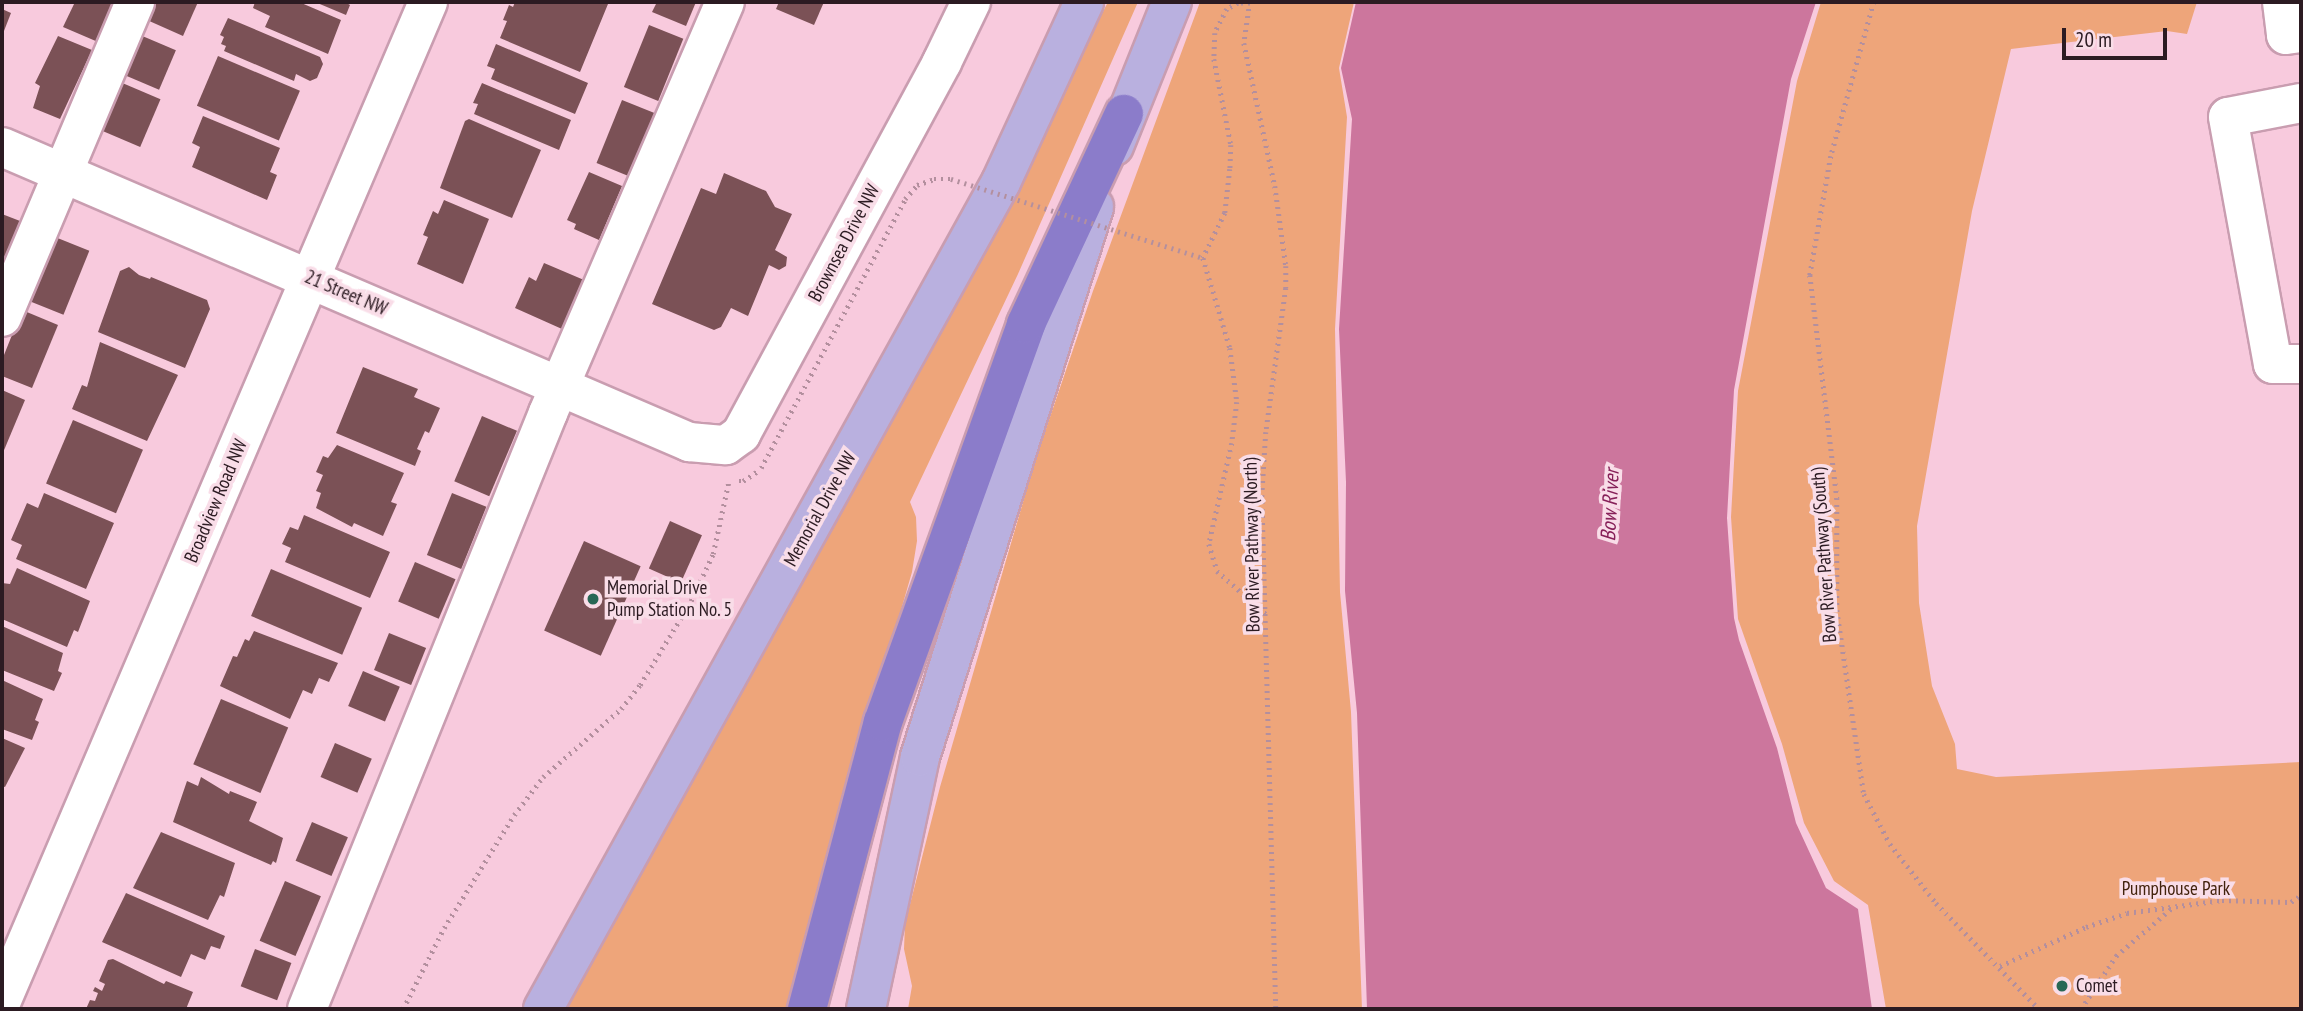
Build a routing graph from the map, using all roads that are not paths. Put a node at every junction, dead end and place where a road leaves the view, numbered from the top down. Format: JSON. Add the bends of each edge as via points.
{"nodes":[{"id":1,"x":135,"y":2,"type":"edge"},
{"id":2,"x":428,"y":2,"type":"edge"},
{"id":3,"x":724,"y":2,"type":"edge"},
{"id":4,"x":971,"y":2,"type":"edge"},
{"id":5,"x":1084,"y":2,"type":"edge"},
{"id":6,"x":1172,"y":2,"type":"edge"},
{"id":7,"x":2282,"y":2,"type":"edge"},
{"id":8,"x":2301,"y":33,"type":"edge"},
{"id":9,"x":2301,"y":103,"type":"edge"},
{"id":10,"x":1124,"y":114,"type":"junction"},
{"id":11,"x":2,"y":146,"type":"edge"},
{"id":12,"x":63,"y":172,"type":"junction"},
{"id":13,"x":311,"y":279,"type":"junction"},
{"id":14,"x":2,"y":317,"type":"edge"},
{"id":15,"x":2301,"y":364,"type":"edge"},
{"id":16,"x":559,"y":386,"type":"junction"},
{"id":17,"x":690,"y":442,"type":"joint"},
{"id":18,"x":2,"y":1000,"type":"edge"},
{"id":19,"x":307,"y":1009,"type":"edge"},
{"id":20,"x":543,"y":1009,"type":"edge"},
{"id":21,"x":807,"y":1009,"type":"edge"},
{"id":22,"x":866,"y":1009,"type":"edge"}],
"edges":[{"from":1,"to":12,"type":"street"},
{"from":2,"to":13,"type":"street","name":"Broadview Road NW"},
{"from":3,"to":16,"type":"street"},
{"from":4,"to":17,"type":"street","name":"Brownsea Drive NW","via":[[741,435],[726,445]]},
{"from":5,"to":20,"type":"main road","name":"Memorial Drive NW","via":[[1001,182]]},
{"from":6,"to":10,"type":"main road"},
{"from":7,"to":8,"type":"street","via":[[2286,35]]},
{"from":9,"to":15,"type":"street","via":[[2228,117],[2273,364]]},
{"from":10,"to":21,"type":"highway","via":[[1026,324],[888,709]]},
{"from":10,"to":22,"type":"main road","via":[[920,757]]},
{"from":11,"to":12,"type":"street","name":"21 Street NW"},
{"from":12,"to":13,"type":"street","name":"21 Street NW"},
{"from":12,"to":14,"type":"street"},
{"from":13,"to":16,"type":"street","name":"21 Street NW"},
{"from":13,"to":18,"type":"street","name":"Broadview Road NW"},
{"from":16,"to":17,"type":"street","name":"21 Street NW"},
{"from":16,"to":19,"type":"street"}]}
